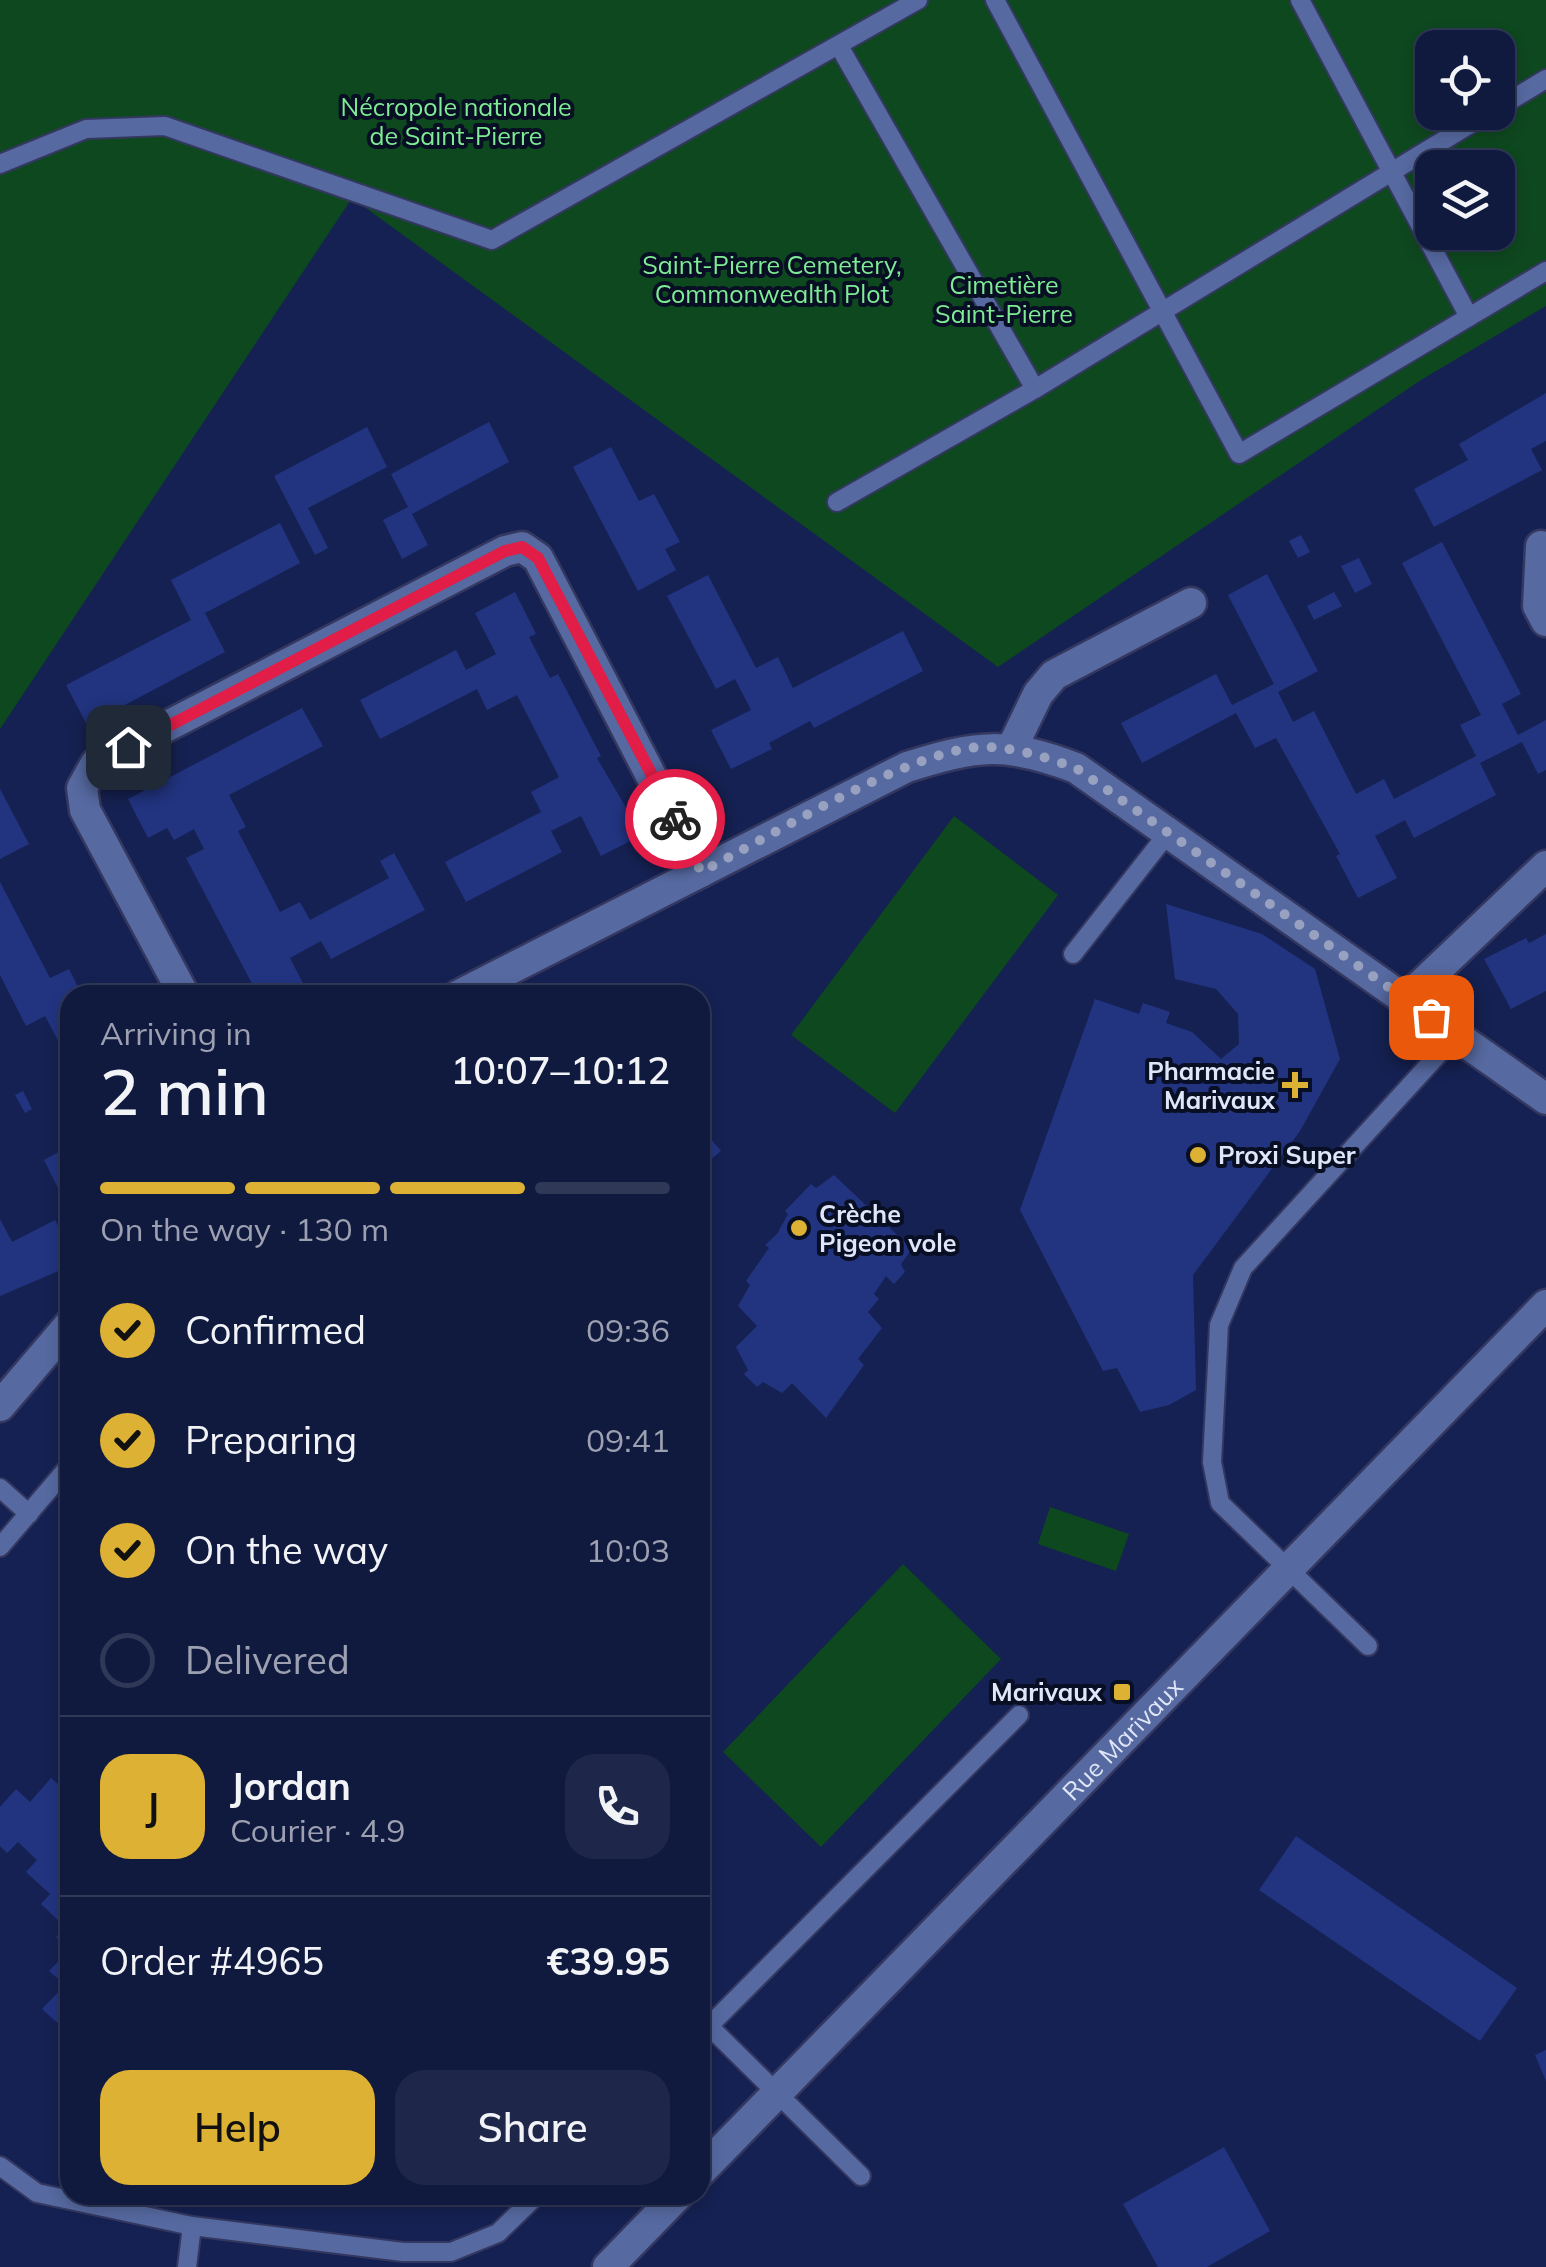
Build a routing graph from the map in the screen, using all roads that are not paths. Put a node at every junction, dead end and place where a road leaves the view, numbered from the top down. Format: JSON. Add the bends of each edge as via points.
{"nodes":[{"id":1,"x":918,"y":0,"type":"edge"},
{"id":2,"x":995,"y":0,"type":"edge"},
{"id":3,"x":1300,"y":0,"type":"edge"},
{"id":4,"x":839,"y":46,"type":"junction"},
{"id":5,"x":1546,"y":78,"type":"edge"},
{"id":6,"x":1515,"y":97,"type":"edge"},
{"id":7,"x":1460,"y":130,"type":"edge"},
{"id":8,"x":0,"y":164,"type":"edge"},
{"id":9,"x":1390,"y":173,"type":"junction"},
{"id":10,"x":1546,"y":271,"type":"edge"},
{"id":11,"x":1163,"y":312,"type":"junction"},
{"id":12,"x":1468,"y":317,"type":"junction"},
{"id":13,"x":1036,"y":389,"type":"junction"},
{"id":14,"x":836,"y":502,"type":"dead end"},
{"id":15,"x":1541,"y":546,"type":"dead end"},
{"id":16,"x":1191,"y":603,"type":"dead end"},
{"id":17,"x":1546,"y":621,"type":"edge"},
{"id":18,"x":1011,"y":750,"type":"junction"},
{"id":19,"x":1168,"y":833,"type":"junction"},
{"id":20,"x":1546,"y":866,"type":"edge"},
{"id":21,"x":701,"y":872,"type":"junction"},
{"id":22,"x":1073,"y":954,"type":"dead end"},
{"id":23,"x":179,"y":985,"type":"edge"},
{"id":24,"x":479,"y":985,"type":"edge"},
{"id":25,"x":1406,"y":1000,"type":"junction"},
{"id":26,"x":1456,"y":1034,"type":"junction"},
{"id":27,"x":1546,"y":1099,"type":"edge"},
{"id":28,"x":1546,"y":1305,"type":"edge"},
{"id":29,"x":60,"y":1336,"type":"edge"},
{"id":30,"x":0,"y":1406,"type":"edge"},
{"id":31,"x":60,"y":1478,"type":"edge"},
{"id":32,"x":0,"y":1488,"type":"edge"},
{"id":33,"x":29,"y":1514,"type":"junction"},
{"id":34,"x":0,"y":1548,"type":"edge"},
{"id":35,"x":1289,"y":1568,"type":"junction"},
{"id":36,"x":1368,"y":1646,"type":"dead end"},
{"id":37,"x":1020,"y":1715,"type":"dead end"},
{"id":38,"x":710,"y":2024,"type":"edge"},
{"id":39,"x":710,"y":2035,"type":"edge"},
{"id":40,"x":777,"y":2094,"type":"junction"},
{"id":41,"x":710,"y":2162,"type":"edge"},
{"id":42,"x":0,"y":2166,"type":"edge"},
{"id":43,"x":861,"y":2176,"type":"dead end"},
{"id":44,"x":60,"y":2198,"type":"edge"},
{"id":45,"x":93,"y":2205,"type":"edge"},
{"id":46,"x":527,"y":2205,"type":"edge"},
{"id":47,"x":668,"y":2205,"type":"edge"},
{"id":48,"x":192,"y":2226,"type":"junction"},
{"id":49,"x":187,"y":2267,"type":"edge"},
{"id":50,"x":608,"y":2267,"type":"edge"}],
"edges":[{"from":1,"to":4,"type":"lane"},
{"from":2,"to":11,"type":"lane"},
{"from":3,"to":9,"type":"lane"},
{"from":4,"to":8,"type":"lane","via":[[492,240],[166,126],[86,129]]},
{"from":4,"to":13,"type":"lane"},
{"from":5,"to":6,"type":"lane"},
{"from":7,"to":9,"type":"lane"},
{"from":9,"to":11,"type":"lane"},
{"from":9,"to":12,"type":"lane"},
{"from":10,"to":12,"type":"lane"},
{"from":11,"to":12,"type":"lane","via":[[1239,454]]},
{"from":11,"to":13,"type":"lane"},
{"from":13,"to":14,"type":"lane"},
{"from":15,"to":17,"type":"street","via":[[1538,606]]},
{"from":16,"to":18,"type":"street","via":[[1054,675]]},
{"from":18,"to":19,"type":"street","via":[[1076,768]]},
{"from":18,"to":21,"type":"street","via":[[966,748],[907,767]]},
{"from":19,"to":22,"type":"lane"},
{"from":19,"to":25,"type":"street"},
{"from":20,"to":25,"type":"street"},
{"from":21,"to":23,"type":"street","via":[[538,558],[522,547],[96,764],[82,788],[86,810]]},
{"from":21,"to":24,"type":"street"},
{"from":25,"to":26,"type":"street"},
{"from":26,"to":27,"type":"street"},
{"from":26,"to":35,"type":"lane","via":[[1243,1268],[1219,1325],[1212,1462],[1220,1503]]},
{"from":28,"to":35,"type":"street","name":"Rue Marivaux"},
{"from":29,"to":30,"type":"street"},
{"from":31,"to":33,"type":"lane"},
{"from":32,"to":33,"type":"lane"},
{"from":33,"to":34,"type":"lane"},
{"from":35,"to":36,"type":"lane"},
{"from":35,"to":40,"type":"street","name":"Rue Marivaux"},
{"from":37,"to":38,"type":"lane"},
{"from":39,"to":40,"type":"lane"},
{"from":40,"to":41,"type":"street","name":"Rue Marivaux"},
{"from":40,"to":43,"type":"lane"},
{"from":42,"to":44,"type":"lane","via":[[37,2193]]},
{"from":45,"to":48,"type":"lane"},
{"from":46,"to":48,"type":"lane","via":[[498,2233],[451,2252]]},
{"from":47,"to":50,"type":"street"},
{"from":48,"to":49,"type":"lane"}]}
